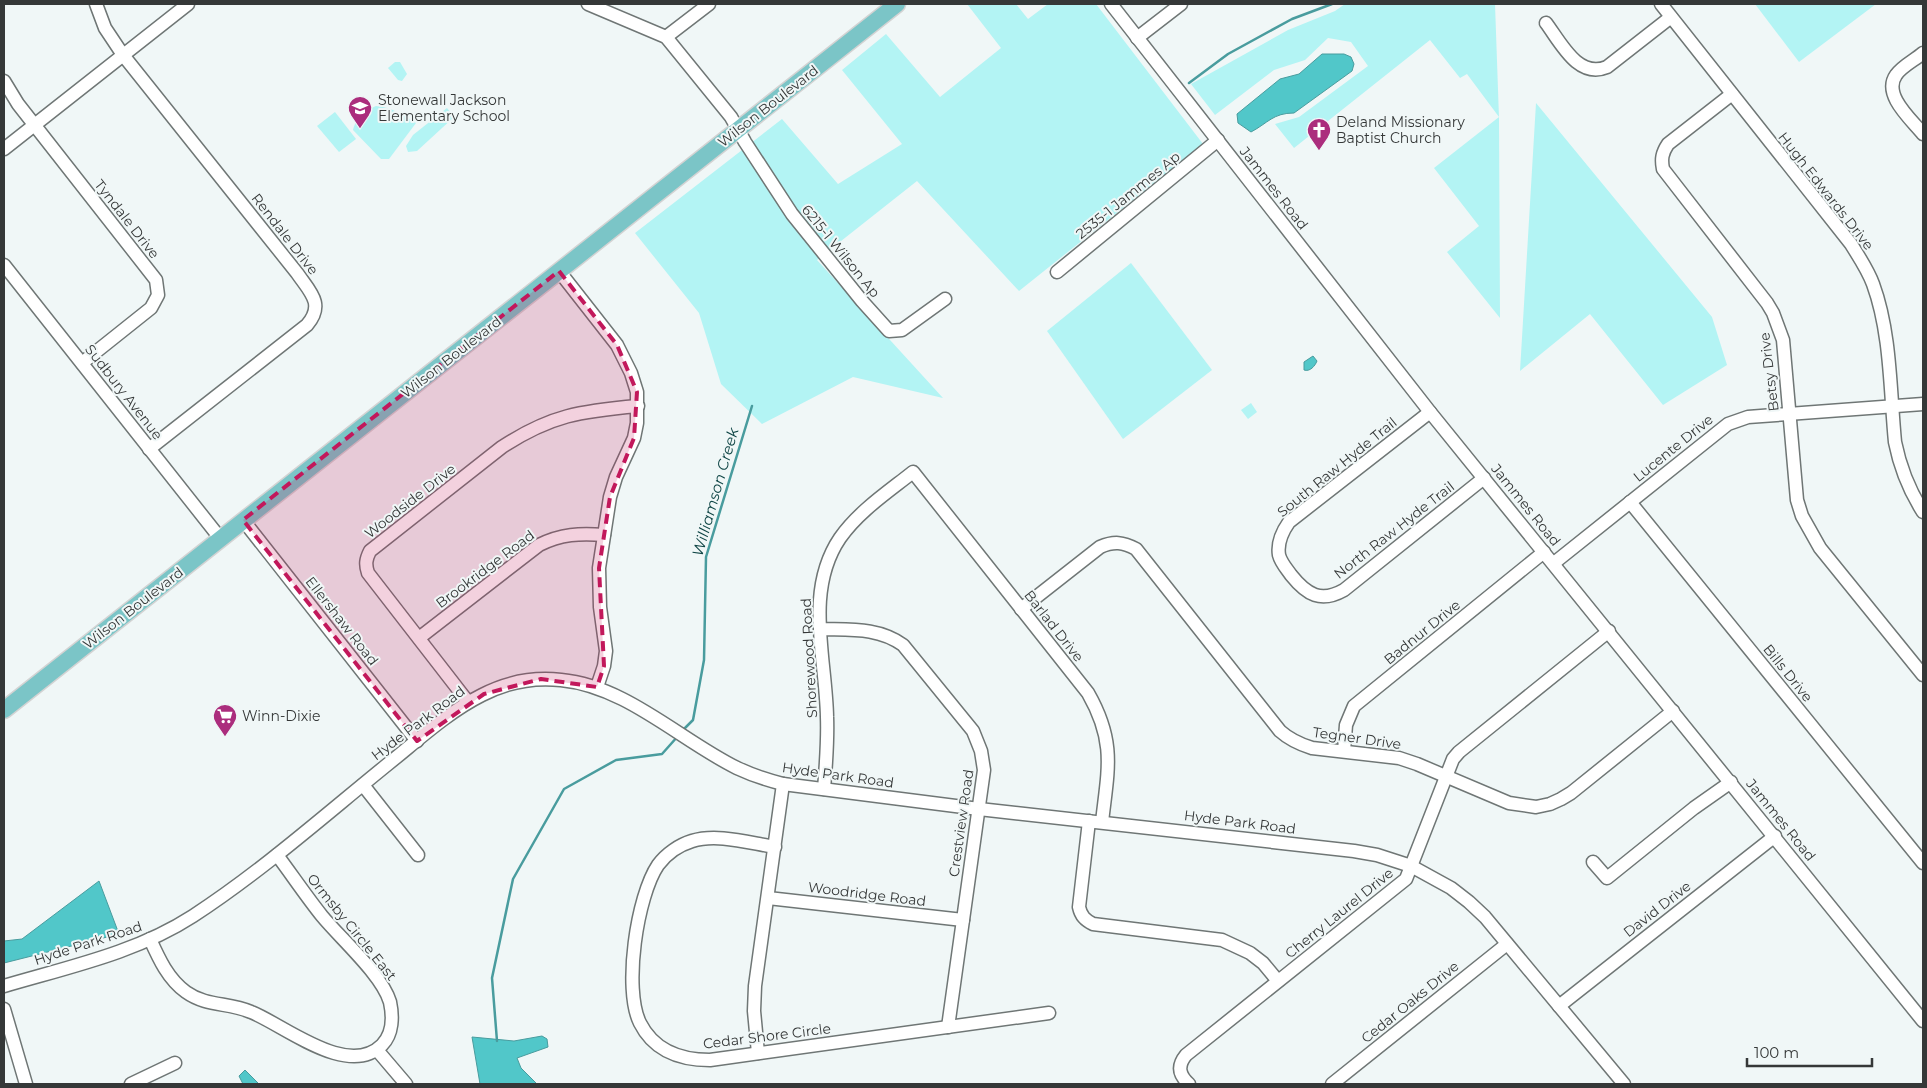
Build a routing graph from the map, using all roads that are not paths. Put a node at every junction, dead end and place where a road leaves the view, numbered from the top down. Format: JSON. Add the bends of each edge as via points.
{"nodes":[{"id":1,"x":96,"y":4,"type":"edge"},
{"id":2,"x":188,"y":4,"type":"edge"},
{"id":3,"x":588,"y":4,"type":"edge"},
{"id":4,"x":709,"y":4,"type":"edge"},
{"id":5,"x":897,"y":4,"type":"edge"},
{"id":6,"x":1111,"y":4,"type":"edge"},
{"id":7,"x":1181,"y":4,"type":"edge"},
{"id":8,"x":1661,"y":4,"type":"edge"},
{"id":9,"x":1671,"y":17,"type":"junction"},
{"id":10,"x":1546,"y":23,"type":"dead end"},
{"id":11,"x":666,"y":37,"type":"junction"},
{"id":12,"x":1138,"y":38,"type":"junction"},
{"id":13,"x":1923,"y":53,"type":"edge"},
{"id":14,"x":123,"y":55,"type":"junction"},
{"id":15,"x":4,"y":81,"type":"edge"},
{"id":16,"x":1732,"y":94,"type":"junction"},
{"id":17,"x":34,"y":125,"type":"junction"},
{"id":18,"x":738,"y":130,"type":"junction"},
{"id":19,"x":1923,"y":134,"type":"edge"},
{"id":20,"x":1218,"y":140,"type":"junction"},
{"id":21,"x":4,"y":149,"type":"edge"},
{"id":22,"x":4,"y":264,"type":"edge"},
{"id":23,"x":559,"y":271,"type":"junction"},
{"id":24,"x":1057,"y":272,"type":"dead end"},
{"id":25,"x":945,"y":299,"type":"dead end"},
{"id":26,"x":82,"y":362,"type":"junction"},
{"id":27,"x":1923,"y":404,"type":"edge"},
{"id":28,"x":638,"y":406,"type":"junction"},
{"id":29,"x":1891,"y":406,"type":"junction"},
{"id":30,"x":1430,"y":412,"type":"junction"},
{"id":31,"x":1789,"y":413,"type":"junction"},
{"id":32,"x":149,"y":449,"type":"junction"},
{"id":33,"x":913,"y":472,"type":"joint"},
{"id":34,"x":1484,"y":478,"type":"junction"},
{"id":35,"x":1630,"y":502,"type":"junction"},
{"id":36,"x":1923,"y":512,"type":"edge"},
{"id":37,"x":243,"y":520,"type":"junction"},
{"id":38,"x":604,"y":535,"type":"junction"},
{"id":39,"x":220,"y":538,"type":"junction"},
{"id":40,"x":1544,"y":552,"type":"junction"},
{"id":41,"x":1554,"y":563,"type":"junction"},
{"id":42,"x":1295,"y":580,"type":"joint"},
{"id":43,"x":1021,"y":609,"type":"junction"},
{"id":44,"x":820,"y":629,"type":"junction"},
{"id":45,"x":1609,"y":631,"type":"junction"},
{"id":46,"x":419,"y":638,"type":"junction"},
{"id":47,"x":1923,"y":675,"type":"edge"},
{"id":48,"x":597,"y":688,"type":"junction"},
{"id":49,"x":468,"y":702,"type":"junction"},
{"id":50,"x":4,"y":710,"type":"edge"},
{"id":51,"x":1673,"y":711,"type":"junction"},
{"id":52,"x":417,"y":741,"type":"junction"},
{"id":53,"x":1344,"y":751,"type":"junction"},
{"id":54,"x":1446,"y":776,"type":"junction"},
{"id":55,"x":1731,"y":782,"type":"junction"},
{"id":56,"x":783,"y":784,"type":"junction"},
{"id":57,"x":363,"y":785,"type":"junction"},
{"id":58,"x":824,"y":789,"type":"junction"},
{"id":59,"x":979,"y":809,"type":"junction"},
{"id":60,"x":1088,"y":820,"type":"junction"},
{"id":61,"x":1102,"y":822,"type":"junction"},
{"id":62,"x":1775,"y":836,"type":"junction"},
{"id":63,"x":775,"y":846,"type":"junction"},
{"id":64,"x":277,"y":855,"type":"junction"},
{"id":65,"x":418,"y":855,"type":"dead end"},
{"id":66,"x":1593,"y":862,"type":"dead end"},
{"id":67,"x":1923,"y":862,"type":"edge"},
{"id":68,"x":1411,"y":866,"type":"junction"},
{"id":69,"x":768,"y":898,"type":"junction"},
{"id":70,"x":963,"y":920,"type":"junction"},
{"id":71,"x":150,"y":939,"type":"junction"},
{"id":72,"x":1507,"y":944,"type":"junction"},
{"id":73,"x":1278,"y":981,"type":"junction"},
{"id":74,"x":4,"y":986,"type":"edge"},
{"id":75,"x":1559,"y":1006,"type":"junction"},
{"id":76,"x":4,"y":1009,"type":"edge"},
{"id":77,"x":1048,"y":1013,"type":"dead end"},
{"id":78,"x":1923,"y":1021,"type":"edge"},
{"id":79,"x":948,"y":1027,"type":"junction"},
{"id":80,"x":377,"y":1050,"type":"junction"},
{"id":81,"x":758,"y":1053,"type":"junction"},
{"id":82,"x":175,"y":1063,"type":"dead end"},
{"id":83,"x":155,"y":1079,"type":"edge"},
{"id":84,"x":26,"y":1084,"type":"edge"},
{"id":85,"x":131,"y":1084,"type":"edge"},
{"id":86,"x":406,"y":1084,"type":"edge"},
{"id":87,"x":1189,"y":1084,"type":"edge"},
{"id":88,"x":1332,"y":1084,"type":"edge"},
{"id":89,"x":1624,"y":1084,"type":"edge"}],
"edges":[{"from":1,"to":14,"type":"street","name":"Rendale Drive","via":[[105,28]]},
{"from":2,"to":14,"type":"street"},
{"from":3,"to":11,"type":"street"},
{"from":4,"to":11,"type":"street"},
{"from":5,"to":18,"type":"main road","name":"Wilson Boulevard"},
{"from":6,"to":12,"type":"street","name":"Jammes Road"},
{"from":7,"to":12,"type":"street"},
{"from":8,"to":9,"type":"street","name":"Hugh Edwards Drive"},
{"from":9,"to":10,"type":"street","via":[[1599,70],[1584,68],[1575,62]]},
{"from":9,"to":16,"type":"street","name":"Hugh Edwards Drive"},
{"from":11,"to":18,"type":"street"},
{"from":12,"to":20,"type":"street","name":"Jammes Road"},
{"from":13,"to":19,"type":"street","via":[[1902,69],[1892,84],[1895,99]]},
{"from":14,"to":17,"type":"street"},
{"from":14,"to":32,"type":"street","name":"Rendale Drive","via":[[297,273],[316,303],[316,310],[307,325]]},
{"from":15,"to":17,"type":"street","name":"Tyndale Drive"},
{"from":16,"to":29,"type":"street","name":"Hugh Edwards Drive","via":[[1851,244],[1873,283],[1885,331]]},
{"from":16,"to":31,"type":"street","name":"Betsy Drive","via":[[1668,144],[1661,161],[1667,177],[1773,313],[1783,340]]},
{"from":17,"to":21,"type":"street"},
{"from":17,"to":26,"type":"street","name":"Tyndale Drive","via":[[156,280],[158,288],[158,296],[151,308]]},
{"from":18,"to":23,"type":"main road","name":"Wilson Boulevard"},
{"from":18,"to":25,"type":"street","name":"6215-1 Wilson Ap","via":[[792,214],[889,331],[902,330]]},
{"from":20,"to":24,"type":"street","name":"2535-1 Jammes Ap"},
{"from":20,"to":30,"type":"street","name":"Jammes Road"},
{"from":22,"to":26,"type":"street","name":"Sudbury Avenue"},
{"from":23,"to":28,"type":"street","via":[[624,356]]},
{"from":23,"to":37,"type":"main road","name":"Wilson Boulevard"},
{"from":26,"to":32,"type":"street","name":"Sudbury Avenue"},
{"from":27,"to":29,"type":"street","name":"Lucente Drive"},
{"from":28,"to":38,"type":"street","via":[[634,438],[616,477]]},
{"from":28,"to":46,"type":"street","name":"Woodside Drive","via":[[588,411],[536,427],[502,447],[370,551],[365,566],[368,573]]},
{"from":29,"to":31,"type":"street","name":"Lucente Drive"},
{"from":29,"to":36,"type":"street","name":"Hugh Edwards Drive","via":[[1898,460]]},
{"from":30,"to":34,"type":"street","name":"Jammes Road"},
{"from":30,"to":42,"type":"street","name":"South Raw Hyde Trail","via":[[1289,522],[1282,533],[1279,556]]},
{"from":31,"to":35,"type":"street","name":"Lucente Drive","via":[[1748,417],[1728,424]]},
{"from":31,"to":47,"type":"street","name":"Betsy Drive","via":[[1797,500],[1811,534]]},
{"from":32,"to":39,"type":"street","name":"Sudbury Avenue"},
{"from":33,"to":43,"type":"street","name":"Barlad Drive"},
{"from":33,"to":44,"type":"street","name":"Shorewood Road","via":[[866,510],[830,555],[820,592]]},
{"from":34,"to":40,"type":"street","name":"Jammes Road"},
{"from":34,"to":42,"type":"street","name":"North Raw Hyde Trail","via":[[1336,595],[1314,595]]},
{"from":35,"to":41,"type":"street","name":"Lucente Drive"},
{"from":35,"to":67,"type":"street","name":"Bills Drive"},
{"from":37,"to":39,"type":"main road","name":"Wilson Boulevard"},
{"from":37,"to":52,"type":"street","name":"Ellershaw Road"},
{"from":38,"to":46,"type":"street","name":"Brookridge Road","via":[[580,533],[539,544]]},
{"from":38,"to":48,"type":"street","via":[[599,588],[606,651]]},
{"from":39,"to":50,"type":"main road","name":"Wilson Boulevard"},
{"from":40,"to":41,"type":"street","name":"Jammes Road"},
{"from":40,"to":53,"type":"street","name":"Badnur Drive","via":[[1354,706],[1346,726]]},
{"from":41,"to":45,"type":"street","name":"Jammes Road"},
{"from":43,"to":53,"type":"street","name":"Tegner Drive","via":[[1100,547],[1118,542],[1128,544],[1280,732],[1312,748]]},
{"from":43,"to":61,"type":"street","name":"Barlad Drive","via":[[1088,693],[1103,724],[1108,755]]},
{"from":44,"to":58,"type":"street","name":"Shorewood Road","via":[[827,716]]},
{"from":44,"to":59,"type":"street","name":"Crestview Road","via":[[880,633],[911,652],[978,741],[984,770]]},
{"from":45,"to":51,"type":"street","name":"Jammes Road"},
{"from":45,"to":54,"type":"street","name":"Cherry Laurel Drive","via":[[1459,752]]},
{"from":46,"to":49,"type":"street","name":"Woodside Drive"},
{"from":48,"to":49,"type":"street","name":"Hyde Park Road","via":[[559,679],[523,681],[497,688]]},
{"from":48,"to":56,"type":"street","name":"Hyde Park Road","via":[[634,706],[737,768]]},
{"from":49,"to":52,"type":"street","name":"Hyde Park Road"},
{"from":51,"to":54,"type":"street","name":"Tegner Drive","via":[[1571,793],[1550,804],[1536,807],[1509,803]]},
{"from":51,"to":55,"type":"street","name":"Jammes Road"},
{"from":52,"to":57,"type":"street","name":"Hyde Park Road"},
{"from":53,"to":54,"type":"street","name":"Tegner Drive","via":[[1399,758]]},
{"from":54,"to":68,"type":"street","name":"Cherry Laurel Drive"},
{"from":55,"to":62,"type":"street","name":"Jammes Road"},
{"from":55,"to":66,"type":"street","via":[[1607,878]]},
{"from":56,"to":58,"type":"street","name":"Hyde Park Road"},
{"from":56,"to":63,"type":"street"},
{"from":57,"to":64,"type":"street","name":"Hyde Park Road"},
{"from":57,"to":65,"type":"street"},
{"from":58,"to":59,"type":"street","name":"Hyde Park Road"},
{"from":59,"to":60,"type":"street","name":"Hyde Park Road"},
{"from":59,"to":70,"type":"street","name":"Crestview Road"},
{"from":60,"to":61,"type":"street","name":"Hyde Park Road"},
{"from":60,"to":73,"type":"street","via":[[1078,907],[1086,921],[1222,940],[1250,952]]},
{"from":61,"to":68,"type":"street","name":"Hyde Park Road","via":[[1354,851]]},
{"from":62,"to":75,"type":"street","name":"David Drive"},
{"from":62,"to":78,"type":"street","name":"Jammes Road"},
{"from":63,"to":69,"type":"street"},
{"from":63,"to":81,"type":"street","name":"Cedar Shore Circle","via":[[706,838],[692,841],[669,854],[652,875],[634,946],[634,1006],[640,1023],[658,1046],[674,1055],[695,1060]]},
{"from":64,"to":71,"type":"street","name":"Hyde Park Road","via":[[194,915]]},
{"from":64,"to":80,"type":"street","name":"Ormsby Circle East","via":[[323,917],[384,987],[390,1002],[391,1024],[386,1041]]},
{"from":68,"to":72,"type":"street","name":"Hyde Park Road","via":[[1469,902]]},
{"from":68,"to":73,"type":"street","name":"Cherry Laurel Drive","via":[[1406,879]]},
{"from":69,"to":70,"type":"street","name":"Woodridge Road"},
{"from":69,"to":81,"type":"street","via":[[755,986]]},
{"from":70,"to":79,"type":"street","name":"Crestview Road"},
{"from":71,"to":74,"type":"street","name":"Hyde Park Road","via":[[125,950]]},
{"from":71,"to":80,"type":"street","via":[[167,973],[199,1000],[251,1012],[298,1038],[339,1054],[359,1056]]},
{"from":72,"to":75,"type":"street","name":"Hyde Park Road"},
{"from":72,"to":88,"type":"street","name":"Cedar Oaks Drive"},
{"from":73,"to":87,"type":"street","name":"Cherry Laurel Drive","via":[[1186,1055],[1179,1070]]},
{"from":75,"to":89,"type":"street","name":"Hyde Park Road"},
{"from":76,"to":84,"type":"street"},
{"from":77,"to":79,"type":"street","name":"Cedar Shore Circle"},
{"from":79,"to":81,"type":"street","name":"Cedar Shore Circle"},
{"from":80,"to":86,"type":"street"},
{"from":82,"to":83,"type":"street"},
{"from":83,"to":85,"type":"street"}]}
